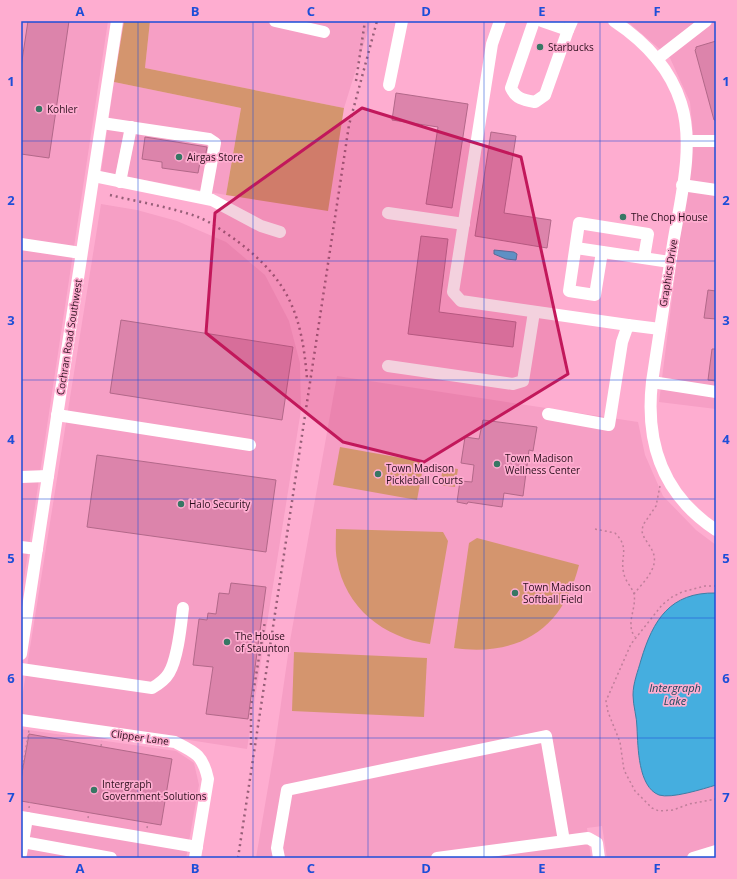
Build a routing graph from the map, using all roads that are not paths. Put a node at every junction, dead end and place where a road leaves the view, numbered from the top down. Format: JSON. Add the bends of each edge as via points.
{"nodes":[{"id":1,"x":117,"y":21,"type":"edge"},
{"id":2,"x":275,"y":21,"type":"edge"},
{"id":3,"x":402,"y":21,"type":"edge"},
{"id":4,"x":500,"y":21,"type":"edge"},
{"id":5,"x":534,"y":21,"type":"edge"},
{"id":6,"x":542,"y":21,"type":"edge"},
{"id":7,"x":614,"y":21,"type":"edge"},
{"id":8,"x":706,"y":21,"type":"edge"},
{"id":9,"x":568,"y":30,"type":"edge"},
{"id":10,"x":324,"y":32,"type":"dead end"},
{"id":11,"x":657,"y":59,"type":"junction"},
{"id":12,"x":389,"y":84,"type":"dead end"},
{"id":13,"x":102,"y":122,"type":"junction"},
{"id":14,"x":130,"y":127,"type":"junction"},
{"id":15,"x":687,"y":141,"type":"junction"},
{"id":16,"x":716,"y":141,"type":"edge"},
{"id":17,"x":94,"y":176,"type":"junction"},
{"id":18,"x":120,"y":182,"type":"junction"},
{"id":19,"x":682,"y":185,"type":"junction"},
{"id":20,"x":716,"y":190,"type":"edge"},
{"id":21,"x":205,"y":198,"type":"junction"},
{"id":22,"x":388,"y":213,"type":"dead end"},
{"id":23,"x":464,"y":224,"type":"junction"},
{"id":24,"x":280,"y":232,"type":"dead end"},
{"id":25,"x":21,"y":244,"type":"edge"},
{"id":26,"x":576,"y":248,"type":"junction"},
{"id":27,"x":602,"y":252,"type":"junction"},
{"id":28,"x":81,"y":253,"type":"junction"},
{"id":29,"x":644,"y":258,"type":"junction"},
{"id":30,"x":670,"y":262,"type":"junction"},
{"id":31,"x":534,"y":312,"type":"junction"},
{"id":32,"x":628,"y":325,"type":"junction"},
{"id":33,"x":660,"y":328,"type":"junction"},
{"id":34,"x":388,"y":366,"type":"dead end"},
{"id":35,"x":652,"y":382,"type":"junction"},
{"id":36,"x":716,"y":392,"type":"edge"},
{"id":37,"x":548,"y":414,"type":"dead end"},
{"id":38,"x":57,"y":415,"type":"junction"},
{"id":39,"x":250,"y":445,"type":"dead end"},
{"id":40,"x":48,"y":476,"type":"junction"},
{"id":41,"x":21,"y":477,"type":"edge"},
{"id":42,"x":716,"y":530,"type":"edge"},
{"id":43,"x":21,"y":547,"type":"edge"},
{"id":44,"x":37,"y":550,"type":"junction"},
{"id":45,"x":183,"y":608,"type":"dead end"},
{"id":46,"x":21,"y":654,"type":"edge"},
{"id":47,"x":21,"y":669,"type":"edge"},
{"id":48,"x":26,"y":721,"type":"edge"},
{"id":49,"x":24,"y":817,"type":"edge"},
{"id":50,"x":564,"y":841,"type":"junction"},
{"id":51,"x":23,"y":842,"type":"junction"},
{"id":52,"x":716,"y":851,"type":"edge"},
{"id":53,"x":196,"y":853,"type":"edge"},
{"id":54,"x":21,"y":854,"type":"edge"},
{"id":55,"x":111,"y":858,"type":"edge"},
{"id":56,"x":279,"y":858,"type":"edge"},
{"id":57,"x":437,"y":858,"type":"edge"},
{"id":58,"x":599,"y":858,"type":"edge"},
{"id":59,"x":693,"y":858,"type":"edge"}],
"edges":[{"from":1,"to":13,"type":"street","name":"Cochran Road Southwest"},
{"from":2,"to":10,"type":"street"},
{"from":3,"to":12,"type":"street"},
{"from":4,"to":23,"type":"street","via":[[492,44]]},
{"from":5,"to":9,"type":"street","via":[[511,88],[514,95],[523,100],[535,102],[545,95]]},
{"from":6,"to":9,"type":"street"},
{"from":7,"to":11,"type":"street","name":"Graphics Drive","via":[[637,37]]},
{"from":8,"to":11,"type":"street"},
{"from":11,"to":15,"type":"street","name":"Graphics Drive","via":[[675,87],[682,104]]},
{"from":13,"to":14,"type":"street"},
{"from":13,"to":17,"type":"street","name":"Cochran Road Southwest"},
{"from":14,"to":18,"type":"street"},
{"from":14,"to":21,"type":"street","via":[[208,139],[215,143]]},
{"from":15,"to":16,"type":"street"},
{"from":15,"to":19,"type":"street","name":"Graphics Drive"},
{"from":17,"to":18,"type":"street"},
{"from":17,"to":28,"type":"street","name":"Cochran Road Southwest"},
{"from":18,"to":21,"type":"street"},
{"from":19,"to":20,"type":"street"},
{"from":19,"to":30,"type":"street","name":"Graphics Drive"},
{"from":21,"to":24,"type":"street","via":[[261,226]]},
{"from":22,"to":23,"type":"street"},
{"from":23,"to":31,"type":"street","via":[[453,292],[461,301]]},
{"from":25,"to":28,"type":"street"},
{"from":26,"to":27,"type":"street"},
{"from":26,"to":27,"type":"street","via":[[569,291],[595,295]]},
{"from":26,"to":29,"type":"street","via":[[579,223],[648,234]]},
{"from":27,"to":29,"type":"street"},
{"from":28,"to":38,"type":"street","name":"Cochran Road Southwest"},
{"from":29,"to":30,"type":"street"},
{"from":30,"to":33,"type":"street","name":"Graphics Drive"},
{"from":31,"to":32,"type":"street"},
{"from":31,"to":34,"type":"street","via":[[523,381],[513,384]]},
{"from":32,"to":33,"type":"street"},
{"from":32,"to":37,"type":"street","via":[[622,342],[608,425]]},
{"from":33,"to":35,"type":"street","name":"Graphics Drive"},
{"from":35,"to":36,"type":"street"},
{"from":35,"to":42,"type":"street","name":"Graphics Drive","via":[[652,437],[658,459],[679,497],[693,513]]},
{"from":38,"to":39,"type":"street"},
{"from":38,"to":40,"type":"street","name":"Cochran Road Southwest"},
{"from":40,"to":41,"type":"street"},
{"from":40,"to":44,"type":"street","name":"Cochran Road Southwest"},
{"from":43,"to":44,"type":"street"},
{"from":44,"to":46,"type":"street","name":"Cochran Road Southwest"},
{"from":45,"to":47,"type":"street","via":[[178,643],[170,672],[162,682],[152,688]]},
{"from":48,"to":53,"type":"street","name":"Clipper Lane","via":[[175,742],[198,753],[206,767],[208,779]]},
{"from":49,"to":51,"type":"street"},
{"from":49,"to":53,"type":"street"},
{"from":50,"to":56,"type":"street","via":[[546,736],[287,790],[277,848]]},
{"from":50,"to":57,"type":"street"},
{"from":50,"to":58,"type":"street","via":[[588,838],[597,843]]},
{"from":51,"to":54,"type":"street"},
{"from":51,"to":55,"type":"street"},
{"from":52,"to":59,"type":"street"}]}
